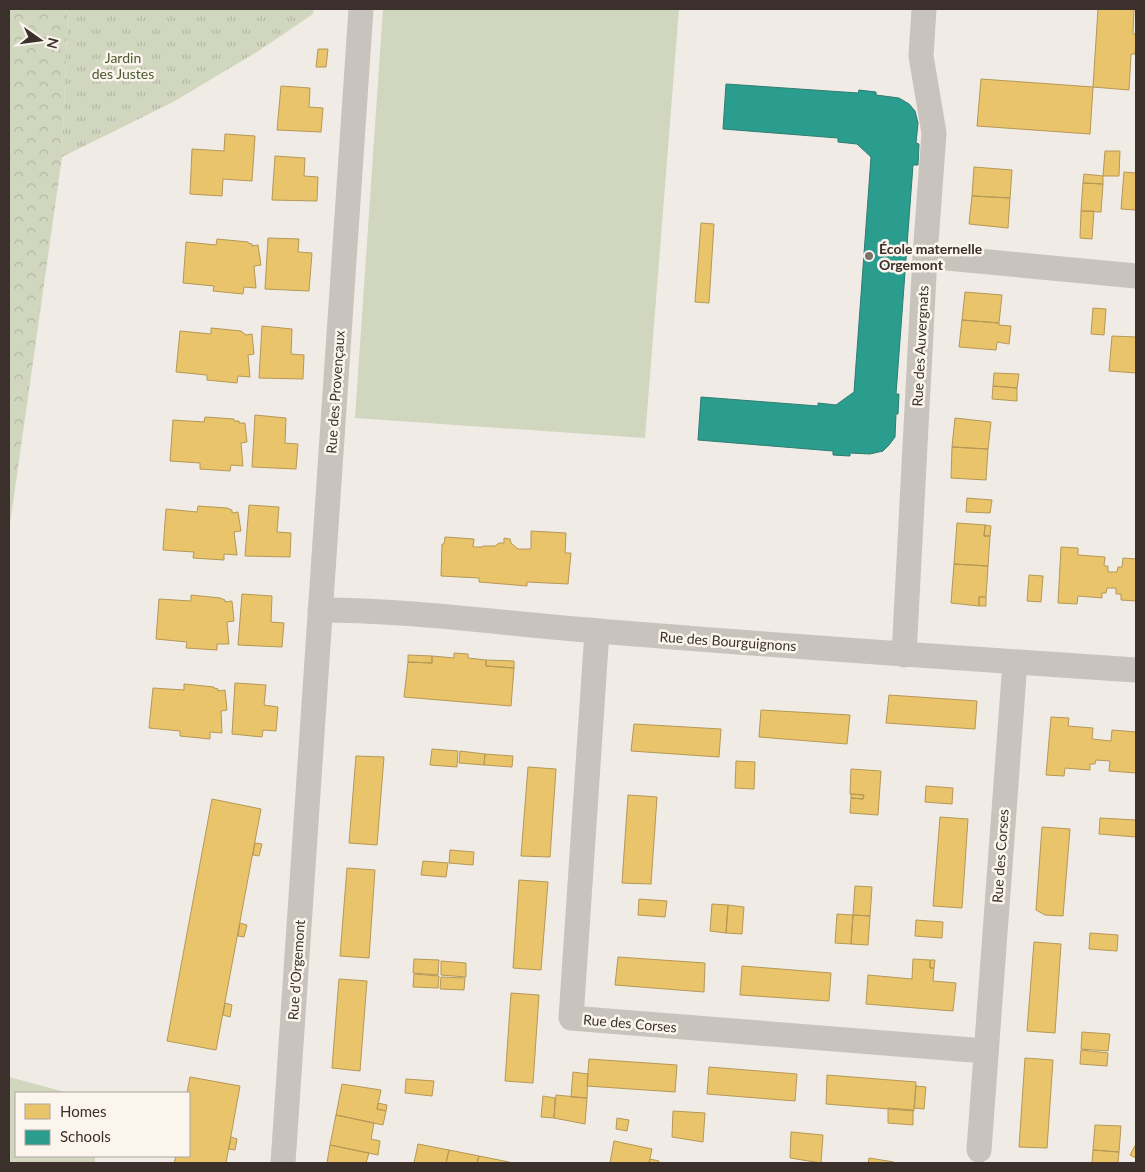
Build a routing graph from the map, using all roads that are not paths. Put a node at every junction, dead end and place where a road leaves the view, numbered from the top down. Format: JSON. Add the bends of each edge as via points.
{"nodes":[{"id":1,"x":361,"y":9,"type":"edge"},
{"id":2,"x":924,"y":9,"type":"edge"},
{"id":3,"x":925,"y":256,"type":"junction"},
{"id":4,"x":1136,"y":276,"type":"edge"},
{"id":5,"x":320,"y":610,"type":"junction"},
{"id":6,"x":597,"y":631,"type":"junction"},
{"id":7,"x":904,"y":655,"type":"junction"},
{"id":8,"x":1015,"y":662,"type":"junction"},
{"id":9,"x":1136,"y":670,"type":"edge"},
{"id":10,"x":309,"y":776,"type":"joint"},
{"id":11,"x":985,"y":1051,"type":"junction"},
{"id":12,"x":979,"y":1150,"type":"dead end"},
{"id":13,"x":283,"y":1163,"type":"edge"}],
"edges":[{"from":1,"to":5,"type":"street","name":"Rue des Provençaux"},
{"from":2,"to":3,"type":"street","name":"Rue des Auvergnats","via":[[921,56],[934,133]]},
{"from":3,"to":4,"type":"street"},
{"from":3,"to":7,"type":"street","name":"Rue des Auvergnats"},
{"from":5,"to":6,"type":"street","name":"Rue des Bourguignons","via":[[366,610]]},
{"from":5,"to":10,"type":"street","name":"Rue des Provençaux"},
{"from":6,"to":7,"type":"street","name":"Rue des Bourguignons"},
{"from":6,"to":11,"type":"street","name":"Rue des Corses","via":[[571,1018]]},
{"from":7,"to":8,"type":"street","name":"Rue des Bourguignons"},
{"from":8,"to":9,"type":"street","name":"Rue des Bourguignons"},
{"from":8,"to":11,"type":"street","name":"Rue des Corses"},
{"from":10,"to":13,"type":"street","name":"Rue d'Orgemont"},
{"from":11,"to":12,"type":"street","name":"Rue des Corses"}]}
